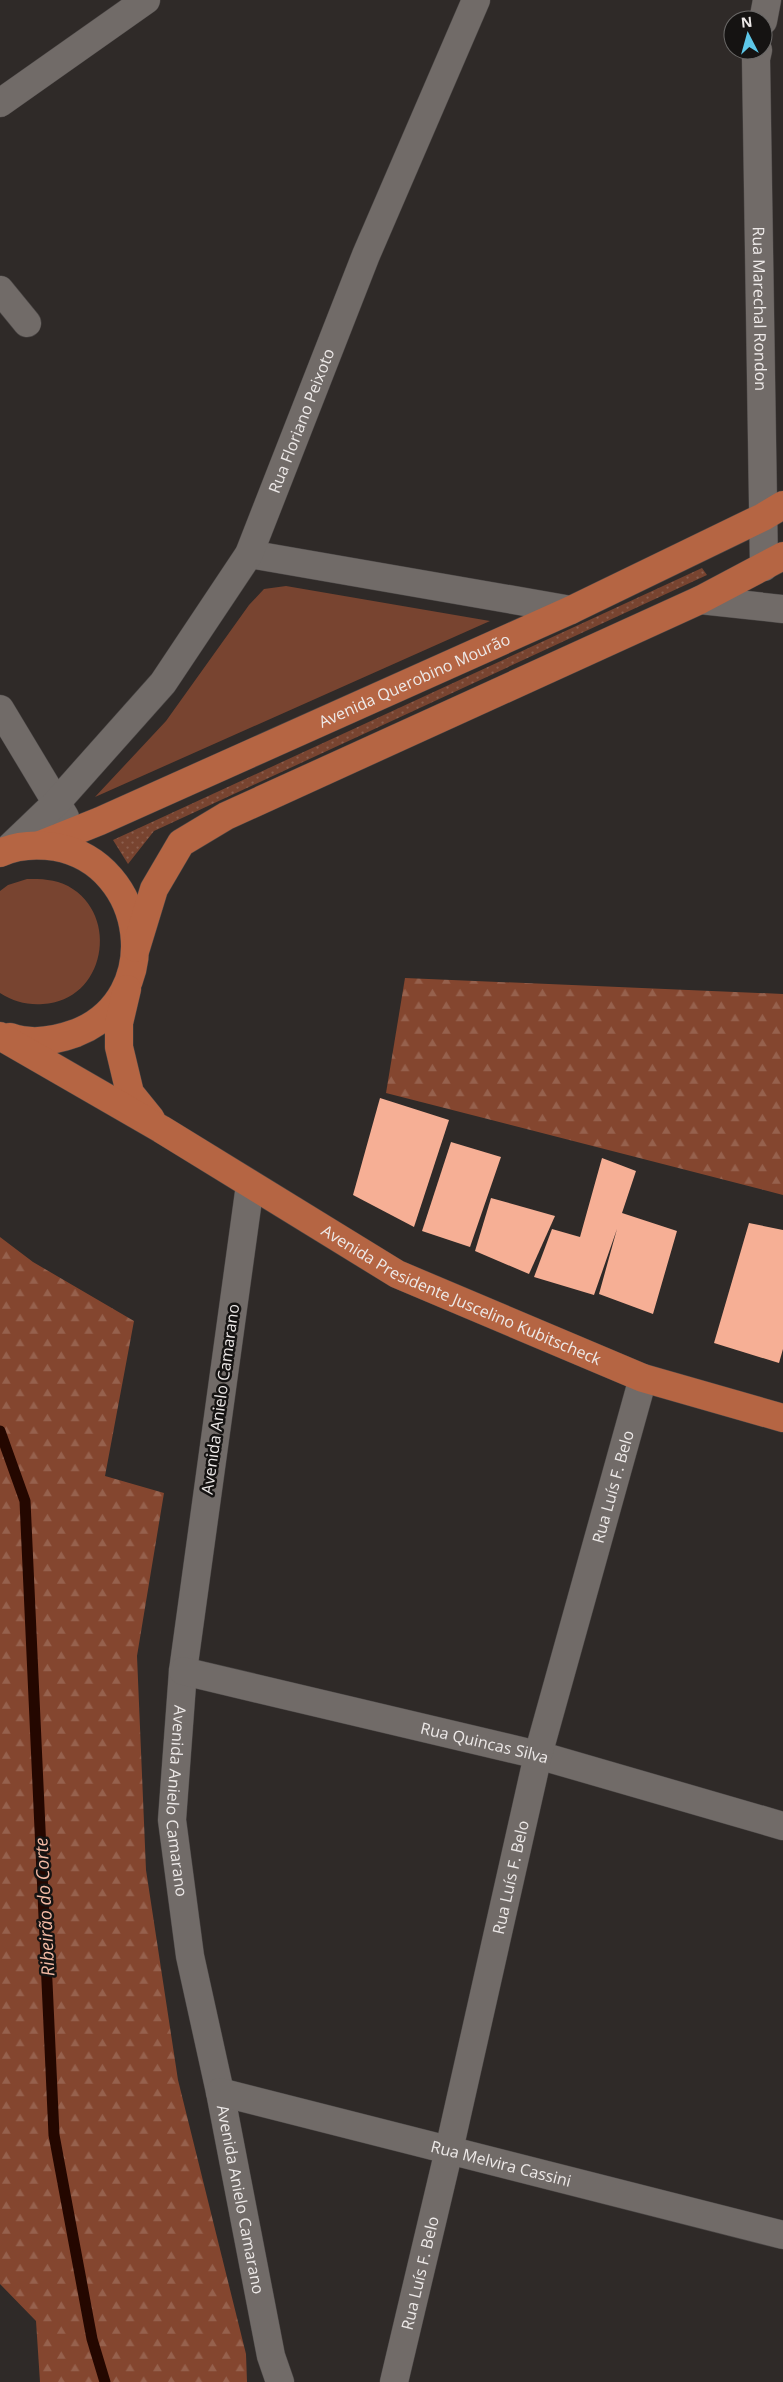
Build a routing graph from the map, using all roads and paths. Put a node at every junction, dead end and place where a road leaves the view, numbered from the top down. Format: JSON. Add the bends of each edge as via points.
{"nodes":[{"id":1,"x":146,"y":0,"type":"edge"},
{"id":2,"x":476,"y":0,"type":"edge"},
{"id":3,"x":756,"y":60,"type":"edge"},
{"id":4,"x":0,"y":103,"type":"edge"},
{"id":5,"x":0,"y":290,"type":"edge"},
{"id":6,"x":26,"y":323,"type":"dead end"},
{"id":7,"x":773,"y":511,"type":"edge"},
{"id":8,"x":249,"y":554,"type":"junction"},
{"id":9,"x":773,"y":561,"type":"edge"},
{"id":10,"x":700,"y":600,"type":"junction"},
{"id":11,"x":783,"y":609,"type":"edge"},
{"id":12,"x":571,"y":610,"type":"junction"},
{"id":13,"x":0,"y":709,"type":"edge"},
{"id":14,"x":57,"y":802,"type":"junction"},
{"id":15,"x":73,"y":832,"type":"junction"},
{"id":16,"x":40,"y":844,"type":"junction"},
{"id":17,"x":4,"y":850,"type":"edge"},
{"id":18,"x":99,"y":866,"type":"junction"},
{"id":19,"x":136,"y":948,"type":"junction"},
{"id":20,"x":130,"y":979,"type":"junction"},
{"id":21,"x":0,"y":1035,"type":"edge"},
{"id":22,"x":161,"y":1129,"type":"junction"},
{"id":23,"x":250,"y":1185,"type":"junction"},
{"id":24,"x":644,"y":1378,"type":"junction"},
{"id":25,"x":783,"y":1418,"type":"edge"},
{"id":26,"x":183,"y":1671,"type":"junction"},
{"id":27,"x":538,"y":1755,"type":"junction"},
{"id":28,"x":783,"y":1826,"type":"edge"},
{"id":29,"x":220,"y":2092,"type":"junction"},
{"id":30,"x":449,"y":2150,"type":"junction"},
{"id":31,"x":783,"y":2235,"type":"edge"},
{"id":32,"x":280,"y":2382,"type":"edge"},
{"id":33,"x":394,"y":2382,"type":"edge"}],
"edges":[{"from":1,"to":4,"type":"street"},
{"from":2,"to":8,"type":"street","name":"Rua Floriano Peixoto","via":[[366,255]]},
{"from":3,"to":7,"type":"street","name":"Rua Marechal Rondon"},
{"from":5,"to":6,"type":"street"},
{"from":7,"to":9,"type":"street","name":"Rua Marechal Rondon"},
{"from":7,"to":12,"type":"main road","name":"Avenida Querobino Mourão"},
{"from":8,"to":12,"type":"street"},
{"from":8,"to":14,"type":"street","name":"Rua Floriano Peixoto","via":[[163,683]]},
{"from":9,"to":10,"type":"main road"},
{"from":10,"to":11,"type":"street"},
{"from":10,"to":19,"type":"main road","via":[[226,816],[181,843],[154,889]]},
{"from":12,"to":15,"type":"main road","name":"Avenida Querobino Mourão"},
{"from":13,"to":14,"type":"street"},
{"from":14,"to":15,"type":"street"},
{"from":14,"to":17,"type":"street","name":"Rua Floriano Peixoto"},
{"from":15,"to":16,"type":"main road","name":"Avenida Querobino Mourão"},
{"from":15,"to":18,"type":"street"},
{"from":16,"to":17,"type":"main road"},
{"from":16,"to":18,"type":"main road","via":[[71,850]]},
{"from":18,"to":19,"type":"main road","via":[[120,888],[133,917]]},
{"from":19,"to":20,"type":"main road","name":"Avenida Presidente Juscelino Kubitscheck"},
{"from":20,"to":21,"type":"main road","via":[[114,1006],[88,1028],[56,1040],[21,1041]]},
{"from":20,"to":22,"type":"main road","name":"Avenida Presidente Juscelino Kubitscheck","via":[[119,1023],[122,1062],[130,1093]]},
{"from":21,"to":22,"type":"main road","name":"Avenida Presidente Juscelino Kubitscheck"},
{"from":22,"to":23,"type":"main road","name":"Avenida Presidente Juscelino Kubitscheck"},
{"from":23,"to":24,"type":"main road","name":"Avenida Presidente Juscelino Kubitscheck","via":[[397,1274]]},
{"from":23,"to":26,"type":"street","name":"Avenida Anielo Camarano"},
{"from":24,"to":25,"type":"main road","name":"Avenida Presidente Juscelino Kubitscheck"},
{"from":24,"to":27,"type":"street","name":"Rua Luís F. Belo"},
{"from":26,"to":27,"type":"street","name":"Rua Quincas Silva"},
{"from":26,"to":29,"type":"street","name":"Avenida Anielo Camarano","via":[[172,1820],[190,1956]]},
{"from":27,"to":28,"type":"street","name":"Rua Quincas Silva"},
{"from":27,"to":30,"type":"street","name":"Rua Luís F. Belo"},
{"from":29,"to":30,"type":"street","name":"Rua Melvira Cassini"},
{"from":29,"to":32,"type":"street","name":"Avenida Anielo Camarano","via":[[271,2356]]},
{"from":30,"to":31,"type":"street","name":"Rua Melvira Cassini"},
{"from":30,"to":33,"type":"street","name":"Rua Luís F. Belo"}]}
